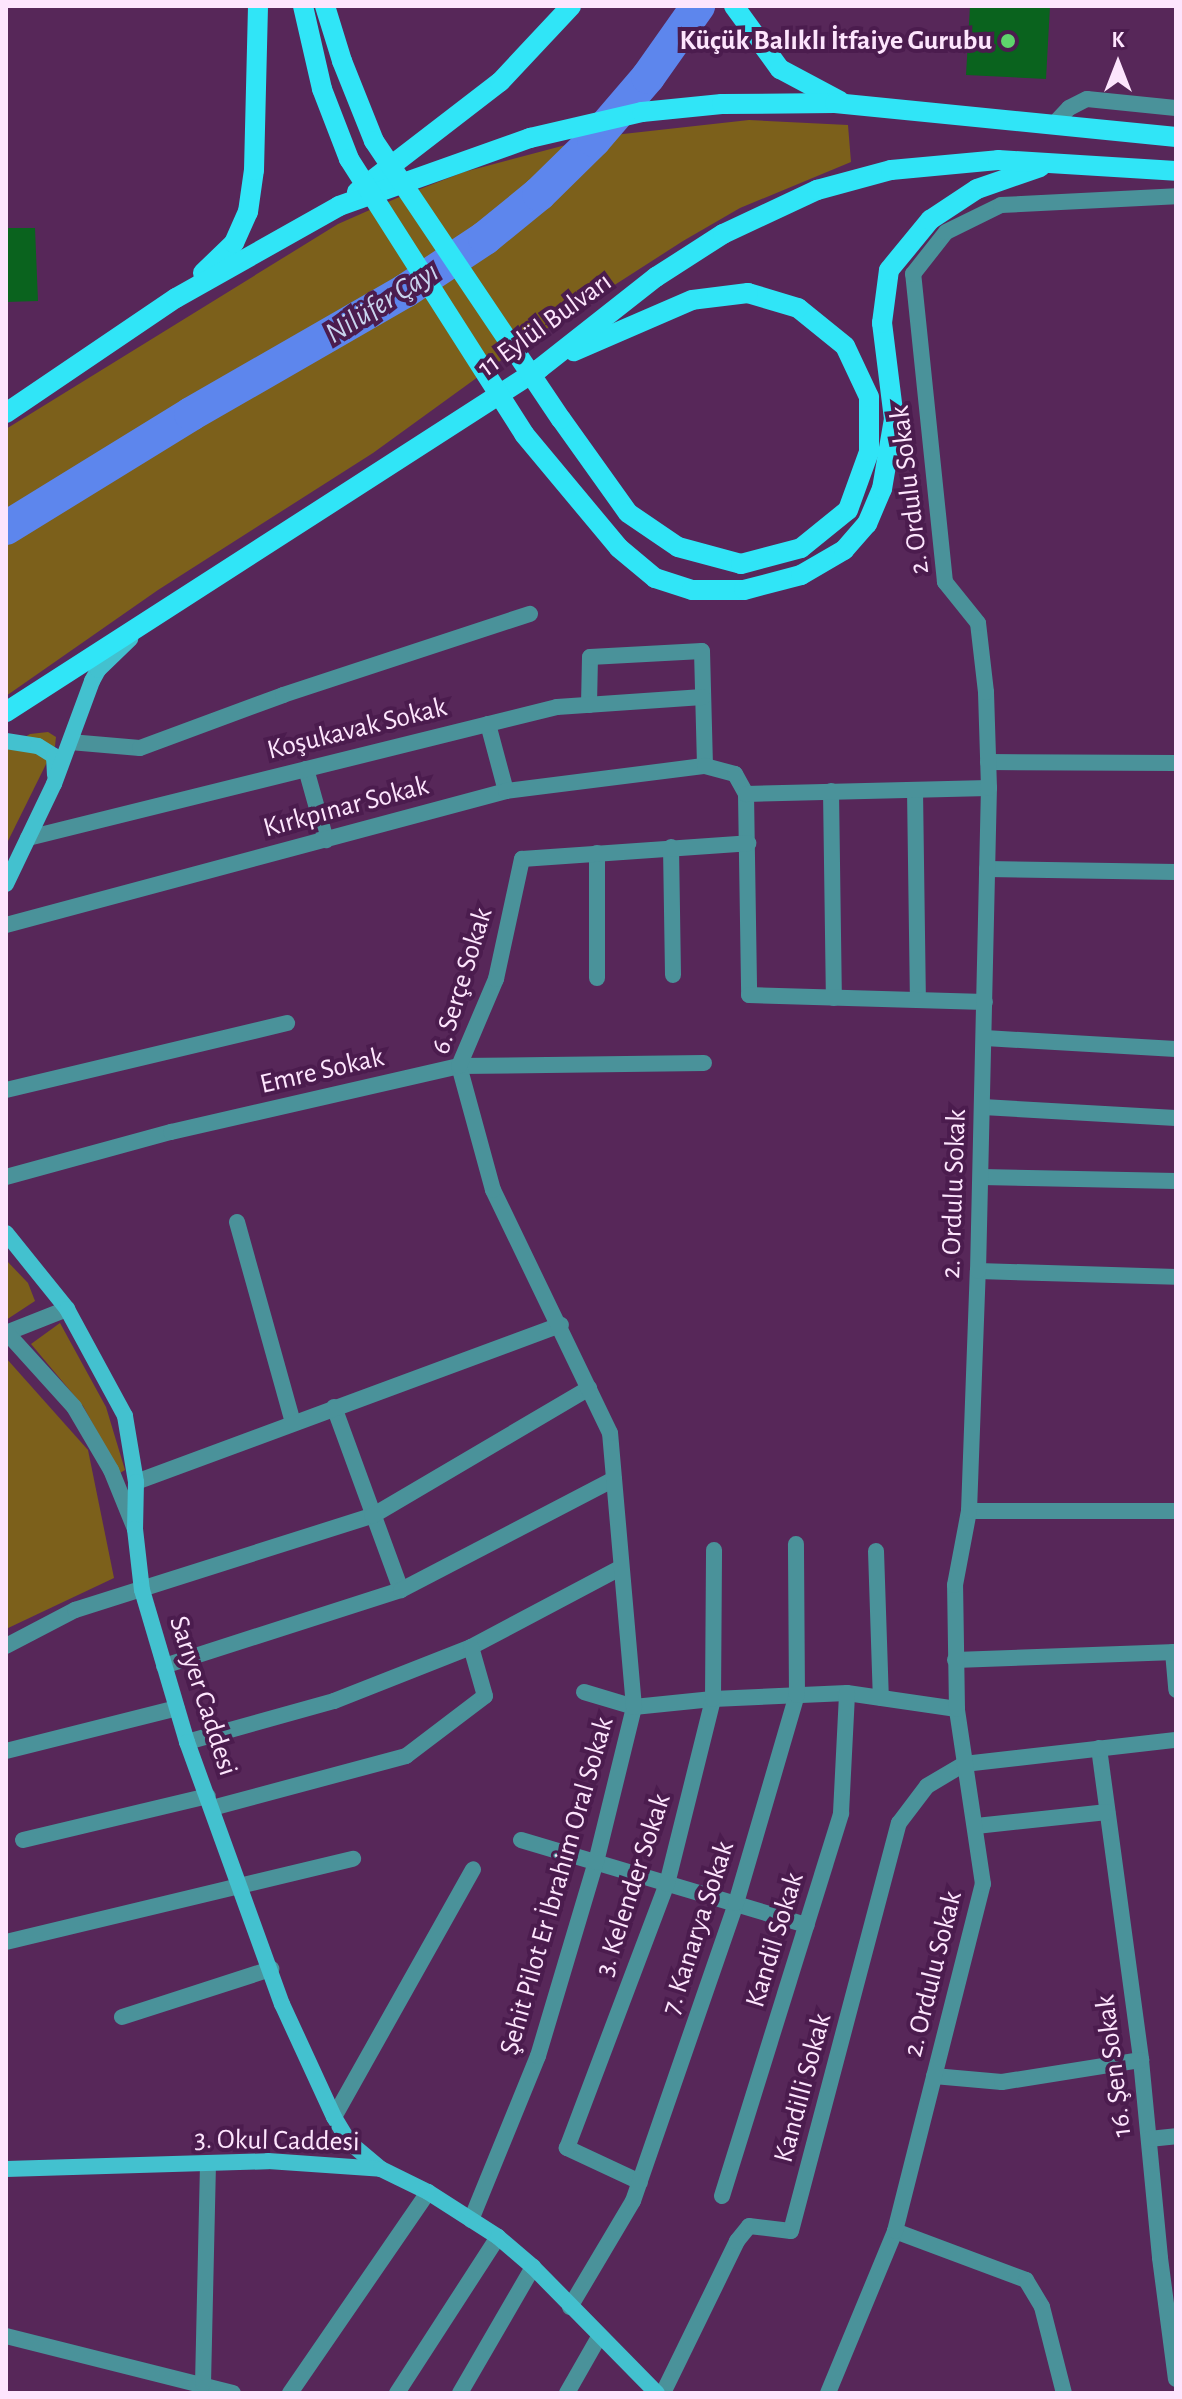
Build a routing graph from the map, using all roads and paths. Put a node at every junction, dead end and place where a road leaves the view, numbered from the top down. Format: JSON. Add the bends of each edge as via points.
{"nodes":[{"id":1,"x":258,"y":6,"type":"edge"},
{"id":2,"x":303,"y":6,"type":"edge"},
{"id":3,"x":325,"y":6,"type":"edge"},
{"id":4,"x":571,"y":6,"type":"edge"},
{"id":5,"x":734,"y":6,"type":"edge"},
{"id":6,"x":847,"y":104,"type":"junction"},
{"id":7,"x":1176,"y":108,"type":"edge"},
{"id":8,"x":1054,"y":124,"type":"junction"},
{"id":9,"x":1176,"y":137,"type":"edge"},
{"id":10,"x":1050,"y":163,"type":"junction"},
{"id":11,"x":1176,"y":171,"type":"edge"},
{"id":12,"x":1176,"y":196,"type":"edge"},
{"id":13,"x":339,"y":206,"type":"junction"},
{"id":14,"x":176,"y":298,"type":"junction"},
{"id":15,"x":548,"y":362,"type":"junction"},
{"id":16,"x":6,"y":413,"type":"edge"},
{"id":17,"x":530,"y":614,"type":"dead end"},
{"id":18,"x":154,"y":617,"type":"junction"},
{"id":19,"x":703,"y":697,"type":"junction"},
{"id":20,"x":589,"y":705,"type":"junction"},
{"id":21,"x":6,"y":712,"type":"edge"},
{"id":22,"x":488,"y":724,"type":"junction"},
{"id":23,"x":6,"y":741,"type":"edge"},
{"id":24,"x":70,"y":742,"type":"junction"},
{"id":25,"x":988,"y":762,"type":"junction"},
{"id":26,"x":1176,"y":763,"type":"edge"},
{"id":27,"x":705,"y":766,"type":"junction"},
{"id":28,"x":306,"y":769,"type":"junction"},
{"id":29,"x":54,"y":784,"type":"junction"},
{"id":30,"x":989,"y":788,"type":"junction"},
{"id":31,"x":915,"y":790,"type":"junction"},
{"id":32,"x":506,"y":791,"type":"junction"},
{"id":33,"x":831,"y":791,"type":"junction"},
{"id":34,"x":746,"y":794,"type":"junction"},
{"id":35,"x":28,"y":838,"type":"junction"},
{"id":36,"x":326,"y":840,"type":"junction"},
{"id":37,"x":748,"y":843,"type":"junction"},
{"id":38,"x":671,"y":847,"type":"junction"},
{"id":39,"x":597,"y":853,"type":"junction"},
{"id":40,"x":987,"y":869,"type":"junction"},
{"id":41,"x":1176,"y":872,"type":"edge"},
{"id":42,"x":6,"y":884,"type":"edge"},
{"id":43,"x":6,"y":925,"type":"edge"},
{"id":44,"x":673,"y":975,"type":"dead end"},
{"id":45,"x":597,"y":978,"type":"dead end"},
{"id":46,"x":834,"y":998,"type":"junction"},
{"id":47,"x":918,"y":1000,"type":"junction"},
{"id":48,"x":985,"y":1002,"type":"junction"},
{"id":49,"x":287,"y":1023,"type":"dead end"},
{"id":50,"x":985,"y":1038,"type":"junction"},
{"id":51,"x":1176,"y":1049,"type":"edge"},
{"id":52,"x":704,"y":1063,"type":"dead end"},
{"id":53,"x":459,"y":1066,"type":"junction"},
{"id":54,"x":6,"y":1090,"type":"edge"},
{"id":55,"x":983,"y":1107,"type":"junction"},
{"id":56,"x":1176,"y":1118,"type":"edge"},
{"id":57,"x":6,"y":1177,"type":"edge"},
{"id":58,"x":981,"y":1177,"type":"junction"},
{"id":59,"x":1176,"y":1181,"type":"edge"},
{"id":60,"x":237,"y":1222,"type":"dead end"},
{"id":61,"x":6,"y":1233,"type":"edge"},
{"id":62,"x":978,"y":1271,"type":"junction"},
{"id":63,"x":1176,"y":1277,"type":"edge"},
{"id":64,"x":67,"y":1309,"type":"junction"},
{"id":65,"x":561,"y":1325,"type":"junction"},
{"id":66,"x":7,"y":1333,"type":"edge"},
{"id":67,"x":589,"y":1388,"type":"junction"},
{"id":68,"x":334,"y":1407,"type":"junction"},
{"id":69,"x":293,"y":1423,"type":"junction"},
{"id":70,"x":614,"y":1479,"type":"junction"},
{"id":71,"x":136,"y":1482,"type":"junction"},
{"id":72,"x":969,"y":1511,"type":"junction"},
{"id":73,"x":1176,"y":1511,"type":"edge"},
{"id":74,"x":372,"y":1516,"type":"junction"},
{"id":75,"x":135,"y":1529,"type":"junction"},
{"id":76,"x":796,"y":1544,"type":"dead end"},
{"id":77,"x":714,"y":1550,"type":"dead end"},
{"id":78,"x":876,"y":1551,"type":"dead end"},
{"id":79,"x":620,"y":1568,"type":"junction"},
{"id":80,"x":142,"y":1590,"type":"junction"},
{"id":81,"x":401,"y":1590,"type":"junction"},
{"id":82,"x":6,"y":1646,"type":"edge"},
{"id":83,"x":471,"y":1647,"type":"junction"},
{"id":84,"x":1174,"y":1652,"type":"edge"},
{"id":85,"x":955,"y":1660,"type":"junction"},
{"id":86,"x":164,"y":1666,"type":"junction"},
{"id":87,"x":1176,"y":1690,"type":"edge"},
{"id":88,"x":584,"y":1692,"type":"dead end"},
{"id":89,"x":847,"y":1693,"type":"junction"},
{"id":90,"x":797,"y":1695,"type":"junction"},
{"id":91,"x":881,"y":1698,"type":"junction"},
{"id":92,"x":713,"y":1699,"type":"junction"},
{"id":93,"x":634,"y":1707,"type":"junction"},
{"id":94,"x":177,"y":1708,"type":"junction"},
{"id":95,"x":957,"y":1709,"type":"junction"},
{"id":96,"x":1176,"y":1740,"type":"edge"},
{"id":97,"x":187,"y":1742,"type":"junction"},
{"id":98,"x":1099,"y":1748,"type":"junction"},
{"id":99,"x":6,"y":1751,"type":"edge"},
{"id":100,"x":964,"y":1764,"type":"junction"},
{"id":101,"x":210,"y":1802,"type":"junction"},
{"id":102,"x":1107,"y":1812,"type":"junction"},
{"id":103,"x":976,"y":1826,"type":"junction"},
{"id":104,"x":23,"y":1840,"type":"dead end"},
{"id":105,"x":521,"y":1840,"type":"dead end"},
{"id":106,"x":353,"y":1859,"type":"dead end"},
{"id":107,"x":596,"y":1862,"type":"junction"},
{"id":108,"x":473,"y":1869,"type":"dead end"},
{"id":109,"x":667,"y":1884,"type":"junction"},
{"id":110,"x":241,"y":1886,"type":"junction"},
{"id":111,"x":736,"y":1903,"type":"junction"},
{"id":112,"x":807,"y":1925,"type":"junction"},
{"id":113,"x":6,"y":1942,"type":"edge"},
{"id":114,"x":271,"y":1969,"type":"junction"},
{"id":115,"x":122,"y":2017,"type":"dead end"},
{"id":116,"x":1141,"y":2060,"type":"junction"},
{"id":117,"x":934,"y":2076,"type":"junction"},
{"id":118,"x":334,"y":2117,"type":"junction"},
{"id":119,"x":1176,"y":2136,"type":"edge"},
{"id":120,"x":1149,"y":2139,"type":"junction"},
{"id":121,"x":208,"y":2164,"type":"junction"},
{"id":122,"x":6,"y":2169,"type":"edge"},
{"id":123,"x":381,"y":2169,"type":"junction"},
{"id":124,"x":640,"y":2182,"type":"junction"},
{"id":125,"x":428,"y":2192,"type":"junction"},
{"id":126,"x":722,"y":2196,"type":"dead end"},
{"id":127,"x":471,"y":2220,"type":"junction"},
{"id":128,"x":895,"y":2231,"type":"junction"},
{"id":129,"x":498,"y":2237,"type":"junction"},
{"id":130,"x":1168,"y":2257,"type":"edge"},
{"id":131,"x":533,"y":2267,"type":"junction"},
{"id":132,"x":570,"y":2307,"type":"junction"},
{"id":133,"x":6,"y":2336,"type":"edge"},
{"id":134,"x":599,"y":2337,"type":"junction"},
{"id":135,"x":1176,"y":2379,"type":"edge"},
{"id":136,"x":203,"y":2384,"type":"junction"},
{"id":137,"x":233,"y":2393,"type":"edge"},
{"id":138,"x":290,"y":2393,"type":"edge"},
{"id":139,"x":397,"y":2393,"type":"edge"},
{"id":140,"x":460,"y":2393,"type":"edge"},
{"id":141,"x":567,"y":2393,"type":"edge"},
{"id":142,"x":657,"y":2393,"type":"edge"},
{"id":143,"x":663,"y":2393,"type":"edge"},
{"id":144,"x":828,"y":2393,"type":"edge"},
{"id":145,"x":1064,"y":2393,"type":"edge"}],
"edges":[{"from":1,"to":14,"type":"main road","via":[[248,212],[234,243]]},
{"from":2,"to":10,"type":"main road","bridge":true,"via":[[322,89],[349,159],[524,434],[619,548],[655,578],[692,590],[744,590],[801,575],[844,550],[867,524],[882,489],[894,419],[882,323],[889,270],[930,220],[977,189]]},
{"from":3,"to":15,"type":"main road","bridge":true,"via":[[374,141],[628,513],[678,547],[741,564],[801,548],[848,510],[869,452],[869,397],[845,346],[798,308],[748,293],[692,300]]},
{"from":4,"to":13,"type":"main road","via":[[500,82]]},
{"from":5,"to":6,"type":"main road","via":[[780,69]]},
{"from":6,"to":8,"type":"main road"},
{"from":6,"to":13,"type":"main road","via":[[722,104],[642,112],[530,138]]},
{"from":7,"to":8,"type":"street","via":[[1087,99]]},
{"from":8,"to":9,"type":"main road"},
{"from":10,"to":11,"type":"main road","name":"11 Eylül Bulvarı"},
{"from":10,"to":15,"type":"main road","name":"11 Eylül Bulvarı","via":[[998,160],[891,170],[817,190],[723,234],[656,277]]},
{"from":12,"to":25,"type":"street","name":"2. Ordulu Sokak","via":[[1001,205],[946,232],[913,274],[945,582],[978,623]]},
{"from":13,"to":14,"type":"main road"},
{"from":14,"to":16,"type":"main road"},
{"from":15,"to":18,"type":"main road","name":"11 Eylül Bulvarı"},
{"from":17,"to":24,"type":"street","via":[[140,748]]},
{"from":18,"to":21,"type":"main road","name":"11 Eylül Bulvarı"},
{"from":18,"to":24,"type":"street","via":[[98,670]]},
{"from":19,"to":20,"type":"street","name":"Koşukavak Sokak"},
{"from":19,"to":20,"type":"street","via":[[702,651],[590,657]]},
{"from":19,"to":27,"type":"street"},
{"from":20,"to":22,"type":"street","name":"Koşukavak Sokak"},
{"from":22,"to":28,"type":"street","name":"Koşukavak Sokak"},
{"from":22,"to":32,"type":"street"},
{"from":23,"to":29,"type":"street","via":[[38,746],[54,756]]},
{"from":24,"to":29,"type":"street"},
{"from":25,"to":26,"type":"street"},
{"from":25,"to":30,"type":"street","name":"2. Ordulu Sokak"},
{"from":27,"to":32,"type":"street","name":"Kırkpınar Sokak"},
{"from":27,"to":34,"type":"street","via":[[735,774]]},
{"from":28,"to":35,"type":"street","name":"Koşukavak Sokak"},
{"from":28,"to":36,"type":"street"},
{"from":29,"to":35,"type":"street"},
{"from":30,"to":31,"type":"street"},
{"from":30,"to":40,"type":"street","name":"2. Ordulu Sokak"},
{"from":31,"to":33,"type":"street"},
{"from":31,"to":47,"type":"street"},
{"from":32,"to":36,"type":"street","name":"Kırkpınar Sokak"},
{"from":33,"to":34,"type":"street"},
{"from":33,"to":46,"type":"street"},
{"from":34,"to":37,"type":"street"},
{"from":35,"to":42,"type":"street"},
{"from":36,"to":43,"type":"street","name":"Kırkpınar Sokak"},
{"from":37,"to":38,"type":"street","name":"6. Serçe Sokak"},
{"from":37,"to":46,"type":"street","via":[[749,995]]},
{"from":38,"to":39,"type":"street","name":"6. Serçe Sokak"},
{"from":38,"to":44,"type":"street"},
{"from":39,"to":45,"type":"street"},
{"from":39,"to":53,"type":"street","name":"6. Serçe Sokak","via":[[522,859],[496,979]]},
{"from":40,"to":41,"type":"street"},
{"from":40,"to":48,"type":"street","name":"2. Ordulu Sokak"},
{"from":46,"to":47,"type":"street"},
{"from":47,"to":48,"type":"street"},
{"from":48,"to":50,"type":"street","name":"2. Ordulu Sokak"},
{"from":49,"to":54,"type":"street"},
{"from":50,"to":51,"type":"street"},
{"from":50,"to":55,"type":"street","name":"2. Ordulu Sokak"},
{"from":52,"to":53,"type":"street","name":"Emre Sokak"},
{"from":53,"to":57,"type":"street","name":"Emre Sokak","via":[[171,1132]]},
{"from":53,"to":65,"type":"street","name":"6. Serçe Sokak","via":[[493,1190]]},
{"from":55,"to":56,"type":"street"},
{"from":55,"to":58,"type":"street","name":"2. Ordulu Sokak"},
{"from":58,"to":59,"type":"street"},
{"from":58,"to":62,"type":"street","name":"2. Ordulu Sokak"},
{"from":60,"to":69,"type":"street"},
{"from":61,"to":64,"type":"street","name":"Sarıyer Caddesi"},
{"from":62,"to":63,"type":"street"},
{"from":62,"to":72,"type":"street","name":"2. Ordulu Sokak"},
{"from":64,"to":66,"type":"street"},
{"from":64,"to":71,"type":"street","name":"Sarıyer Caddesi","via":[[125,1416]]},
{"from":65,"to":67,"type":"street","name":"Şehit Pilot Er İbrahim Oral Sokak"},
{"from":65,"to":68,"type":"street"},
{"from":66,"to":75,"type":"street","via":[[74,1407],[111,1470]]},
{"from":67,"to":70,"type":"street","name":"Şehit Pilot Er İbrahim Oral Sokak","via":[[610,1433]]},
{"from":67,"to":74,"type":"street"},
{"from":68,"to":69,"type":"street"},
{"from":68,"to":74,"type":"street"},
{"from":69,"to":71,"type":"street"},
{"from":70,"to":79,"type":"street","name":"Şehit Pilot Er İbrahim Oral Sokak"},
{"from":70,"to":81,"type":"street"},
{"from":71,"to":75,"type":"street","name":"Sarıyer Caddesi"},
{"from":72,"to":73,"type":"street"},
{"from":72,"to":85,"type":"street","name":"2. Ordulu Sokak","via":[[955,1585]]},
{"from":74,"to":80,"type":"street"},
{"from":74,"to":81,"type":"street"},
{"from":75,"to":80,"type":"street","name":"Sarıyer Caddesi"},
{"from":76,"to":90,"type":"street","name":"7. Kanarya Sokak"},
{"from":77,"to":92,"type":"street","name":"3. Kelender Sokak"},
{"from":78,"to":91,"type":"street"},
{"from":79,"to":83,"type":"street"},
{"from":79,"to":93,"type":"street","name":"Şehit Pilot Er İbrahim Oral Sokak"},
{"from":80,"to":82,"type":"street","via":[[75,1610]]},
{"from":80,"to":86,"type":"street","name":"Sarıyer Caddesi"},
{"from":81,"to":86,"type":"street"},
{"from":83,"to":97,"type":"street","via":[[334,1701]]},
{"from":83,"to":101,"type":"street","via":[[485,1696],[406,1756]]},
{"from":84,"to":85,"type":"street"},
{"from":84,"to":87,"type":"street"},
{"from":85,"to":95,"type":"street","name":"2. Ordulu Sokak"},
{"from":86,"to":94,"type":"street","name":"Sarıyer Caddesi"},
{"from":88,"to":93,"type":"street"},
{"from":89,"to":90,"type":"street"},
{"from":89,"to":91,"type":"street"},
{"from":89,"to":112,"type":"street","name":"Kandil Sokak","via":[[841,1813]]},
{"from":90,"to":92,"type":"street"},
{"from":90,"to":111,"type":"street","name":"7. Kanarya Sokak"},
{"from":91,"to":95,"type":"street"},
{"from":92,"to":93,"type":"street"},
{"from":92,"to":109,"type":"street","name":"3. Kelender Sokak"},
{"from":93,"to":107,"type":"street","name":"Şehit Pilot Er İbrahim Oral Sokak"},
{"from":94,"to":97,"type":"street","name":"Sarıyer Caddesi"},
{"from":94,"to":99,"type":"street"},
{"from":95,"to":100,"type":"street","name":"2. Ordulu Sokak"},
{"from":96,"to":98,"type":"street"},
{"from":97,"to":101,"type":"street","name":"Sarıyer Caddesi"},
{"from":98,"to":100,"type":"street"},
{"from":98,"to":102,"type":"street","name":"16. Şen Sokak"},
{"from":100,"to":103,"type":"street","name":"2. Ordulu Sokak"},
{"from":100,"to":143,"type":"street","name":"Kandilli Sokak","via":[[927,1786],[899,1823],[791,2231],[749,2226],[737,2241]]},
{"from":101,"to":104,"type":"street"},
{"from":101,"to":110,"type":"street","name":"Sarıyer Caddesi"},
{"from":102,"to":103,"type":"street"},
{"from":102,"to":116,"type":"street","name":"16. Şen Sokak"},
{"from":103,"to":117,"type":"street","name":"2. Ordulu Sokak","via":[[983,1884]]},
{"from":105,"to":107,"type":"street"},
{"from":106,"to":110,"type":"street"},
{"from":107,"to":109,"type":"street"},
{"from":107,"to":127,"type":"street","name":"Şehit Pilot Er İbrahim Oral Sokak","via":[[538,2056]]},
{"from":108,"to":118,"type":"street"},
{"from":109,"to":111,"type":"street"},
{"from":109,"to":124,"type":"street","name":"3. Kelender Sokak","via":[[567,2148]]},
{"from":110,"to":113,"type":"street"},
{"from":110,"to":114,"type":"street","name":"Sarıyer Caddesi"},
{"from":111,"to":112,"type":"street"},
{"from":111,"to":124,"type":"street","name":"7. Kanarya Sokak"},
{"from":112,"to":126,"type":"street","name":"Kandil Sokak"},
{"from":114,"to":115,"type":"street"},
{"from":114,"to":118,"type":"street","name":"Sarıyer Caddesi"},
{"from":116,"to":117,"type":"street","via":[[1002,2082]]},
{"from":116,"to":120,"type":"street","name":"16. Şen Sokak"},
{"from":117,"to":128,"type":"street","name":"2. Ordulu Sokak"},
{"from":118,"to":123,"type":"street","name":"Sarıyer Caddesi","via":[[349,2142]]},
{"from":119,"to":120,"type":"street"},
{"from":120,"to":130,"type":"street","name":"16. Şen Sokak"},
{"from":121,"to":122,"type":"street","name":"3. Okul Caddesi"},
{"from":121,"to":123,"type":"street","name":"3. Okul Caddesi","via":[[268,2161]]},
{"from":121,"to":136,"type":"street"},
{"from":123,"to":125,"type":"street","name":"3. Okul Caddesi"},
{"from":124,"to":132,"type":"street","name":"7. Kanarya Sokak"},
{"from":125,"to":127,"type":"street","name":"3. Okul Caddesi"},
{"from":125,"to":138,"type":"street"},
{"from":127,"to":129,"type":"street","name":"3. Okul Caddesi"},
{"from":128,"to":144,"type":"street","name":"2. Ordulu Sokak"},
{"from":128,"to":145,"type":"street","via":[[1026,2280],[1042,2307]]},
{"from":129,"to":131,"type":"street","name":"3. Okul Caddesi"},
{"from":129,"to":139,"type":"street"},
{"from":130,"to":135,"type":"street","name":"16. Şen Sokak"},
{"from":131,"to":132,"type":"street","name":"3. Okul Caddesi"},
{"from":131,"to":140,"type":"street"},
{"from":132,"to":134,"type":"street","name":"3. Okul Caddesi"},
{"from":133,"to":136,"type":"street"},
{"from":134,"to":141,"type":"street"},
{"from":134,"to":142,"type":"street","name":"3. Okul Caddesi"},
{"from":136,"to":137,"type":"street"}]}
